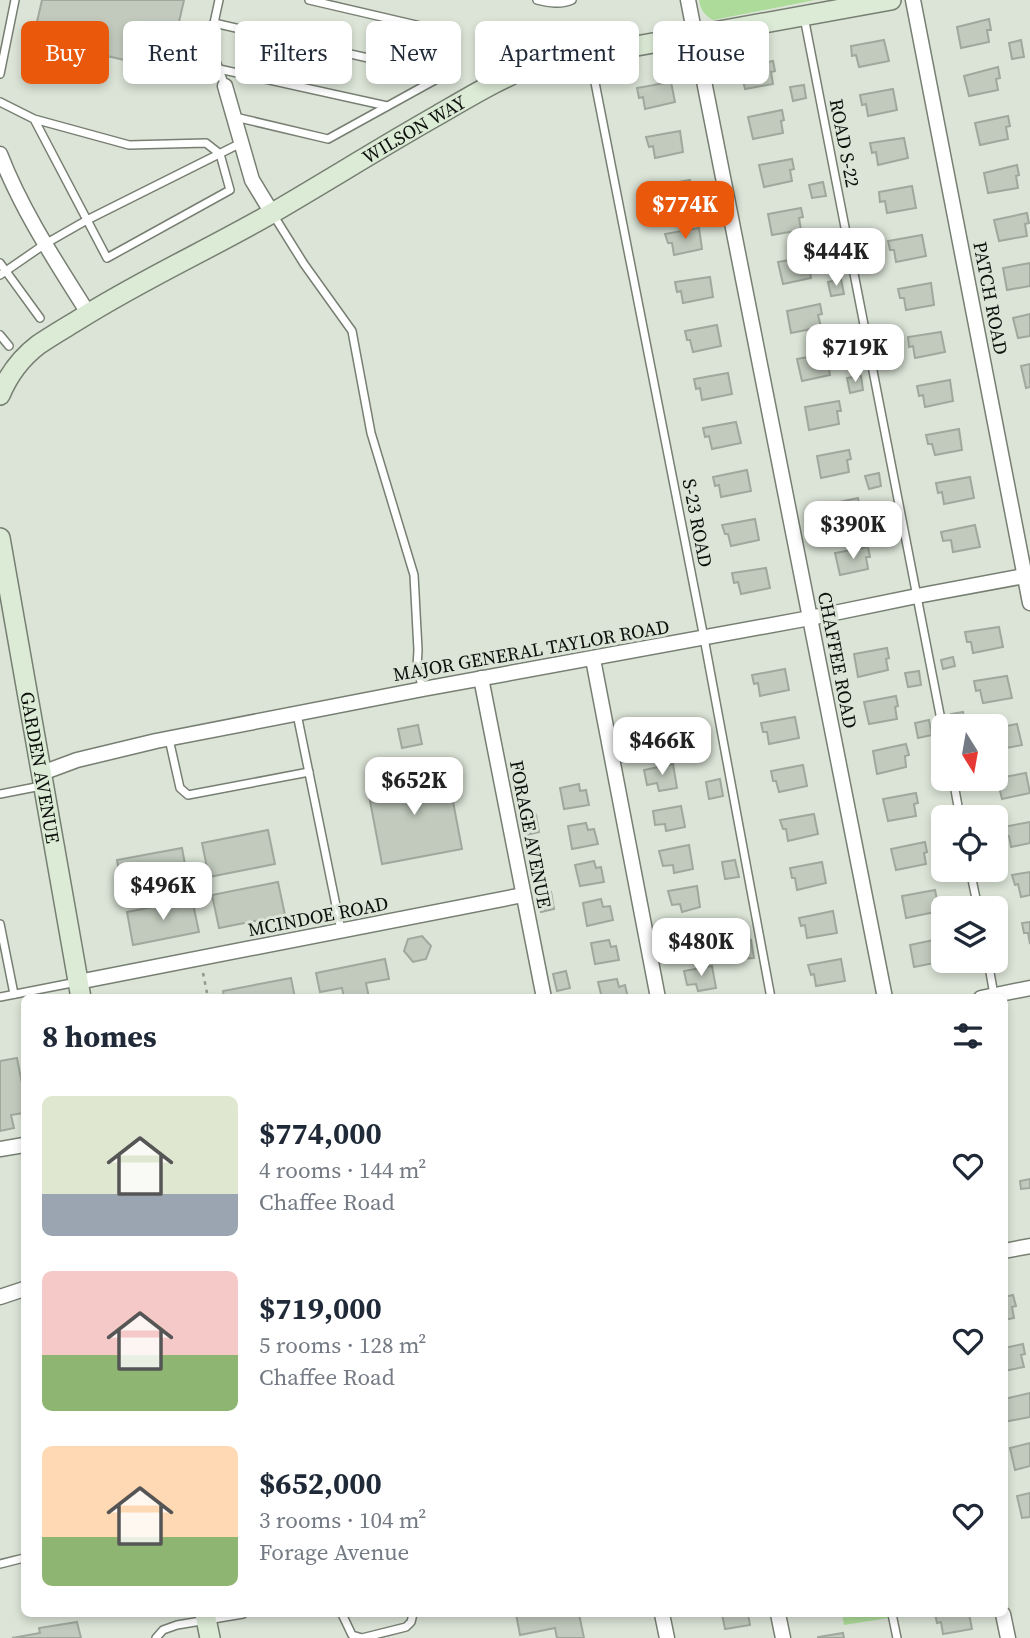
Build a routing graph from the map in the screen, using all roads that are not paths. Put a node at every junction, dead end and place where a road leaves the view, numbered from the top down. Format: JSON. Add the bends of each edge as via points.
{"nodes":[{"id":1,"x":15,"y":0,"type":"edge"},
{"id":2,"x":219,"y":0,"type":"edge"},
{"id":3,"x":309,"y":0,"type":"edge"},
{"id":4,"x":537,"y":0,"type":"edge"},
{"id":5,"x":572,"y":0,"type":"edge"},
{"id":6,"x":688,"y":0,"type":"edge"},
{"id":7,"x":891,"y":0,"type":"edge"},
{"id":8,"x":913,"y":0,"type":"edge"},
{"id":9,"x":804,"y":16,"type":"junction"},
{"id":10,"x":214,"y":21,"type":"edge"},
{"id":11,"x":399,"y":21,"type":"edge"},
{"id":12,"x":692,"y":21,"type":"edge"},
{"id":13,"x":769,"y":22,"type":"edge"},
{"id":14,"x":221,"y":25,"type":"edge"},
{"id":15,"x":1,"y":53,"type":"edge"},
{"id":16,"x":366,"y":57,"type":"edge"},
{"id":17,"x":221,"y":69,"type":"edge"},
{"id":18,"x":0,"y":75,"type":"edge"},
{"id":19,"x":221,"y":75,"type":"edge"},
{"id":20,"x":427,"y":84,"type":"edge"},
{"id":21,"x":491,"y":84,"type":"edge"},
{"id":22,"x":596,"y":84,"type":"edge"},
{"id":23,"x":705,"y":84,"type":"edge"},
{"id":24,"x":225,"y":86,"type":"joint"},
{"id":25,"x":0,"y":102,"type":"edge"},
{"id":26,"x":387,"y":106,"type":"junction"},
{"id":27,"x":234,"y":117,"type":"junction"},
{"id":28,"x":34,"y":119,"type":"junction"},
{"id":29,"x":241,"y":143,"type":"junction"},
{"id":30,"x":220,"y":153,"type":"junction"},
{"id":31,"x":0,"y":154,"type":"edge"},
{"id":32,"x":272,"y":213,"type":"junction"},
{"id":33,"x":87,"y":220,"type":"junction"},
{"id":34,"x":45,"y":244,"type":"junction"},
{"id":35,"x":0,"y":264,"type":"edge"},
{"id":36,"x":3,"y":273,"type":"edge"},
{"id":37,"x":88,"y":313,"type":"junction"},
{"id":38,"x":40,"y":318,"type":"dead end"},
{"id":39,"x":0,"y":335,"type":"edge"},
{"id":40,"x":9,"y":346,"type":"dead end"},
{"id":41,"x":0,"y":395,"type":"edge"},
{"id":42,"x":0,"y":538,"type":"edge"},
{"id":43,"x":1027,"y":575,"type":"edge"},
{"id":44,"x":917,"y":596,"type":"junction"},
{"id":45,"x":1030,"y":603,"type":"edge"},
{"id":46,"x":810,"y":618,"type":"junction"},
{"id":47,"x":704,"y":638,"type":"junction"},
{"id":48,"x":593,"y":659,"type":"junction"},
{"id":49,"x":481,"y":678,"type":"junction"},
{"id":50,"x":423,"y":689,"type":"junction"},
{"id":51,"x":297,"y":714,"type":"junction"},
{"id":52,"x":940,"y":714,"type":"edge"},
{"id":53,"x":169,"y":738,"type":"junction"},
{"id":54,"x":309,"y":772,"type":"junction"},
{"id":55,"x":43,"y":779,"type":"junction"},
{"id":56,"x":0,"y":794,"type":"edge"},
{"id":57,"x":523,"y":895,"type":"junction"},
{"id":58,"x":0,"y":924,"type":"edge"},
{"id":59,"x":341,"y":931,"type":"junction"},
{"id":60,"x":988,"y":973,"type":"edge"},
{"id":61,"x":1030,"y":988,"type":"edge"},
{"id":62,"x":80,"y":990,"type":"edge"},
{"id":63,"x":14,"y":994,"type":"junction"},
{"id":64,"x":543,"y":994,"type":"edge"},
{"id":65,"x":657,"y":994,"type":"edge"},
{"id":66,"x":770,"y":994,"type":"edge"},
{"id":67,"x":883,"y":994,"type":"edge"},
{"id":68,"x":988,"y":994,"type":"edge"},
{"id":69,"x":998,"y":994,"type":"edge"},
{"id":70,"x":0,"y":997,"type":"edge"},
{"id":71,"x":21,"y":1146,"type":"edge"},
{"id":72,"x":0,"y":1149,"type":"edge"},
{"id":73,"x":1030,"y":1246,"type":"edge"},
{"id":74,"x":1008,"y":1250,"type":"edge"},
{"id":75,"x":21,"y":1290,"type":"edge"},
{"id":76,"x":0,"y":1297,"type":"edge"},
{"id":77,"x":21,"y":1559,"type":"edge"},
{"id":78,"x":0,"y":1564,"type":"edge"},
{"id":79,"x":232,"y":1617,"type":"edge"},
{"id":80,"x":343,"y":1617,"type":"edge"},
{"id":81,"x":412,"y":1617,"type":"edge"},
{"id":82,"x":663,"y":1617,"type":"edge"},
{"id":83,"x":779,"y":1617,"type":"edge"},
{"id":84,"x":893,"y":1617,"type":"edge"},
{"id":85,"x":1004,"y":1617,"type":"edge"},
{"id":86,"x":207,"y":1624,"type":"edge"},
{"id":87,"x":156,"y":1638,"type":"edge"},
{"id":88,"x":667,"y":1638,"type":"edge"},
{"id":89,"x":783,"y":1638,"type":"edge"},
{"id":90,"x":897,"y":1638,"type":"edge"},
{"id":91,"x":1008,"y":1638,"type":"edge"}],
"edges":[{"from":1,"to":15,"type":"lane"},
{"from":2,"to":10,"type":"lane"},
{"from":3,"to":11,"type":"lane"},
{"from":4,"to":5,"type":"lane"},
{"from":6,"to":12,"type":"street","name":"CHAFFEE ROAD"},
{"from":7,"to":9,"type":"street","name":"WILSON WAY"},
{"from":8,"to":43,"type":"street","name":"PATCH ROAD"},
{"from":9,"to":13,"type":"street","name":"WILSON WAY"},
{"from":9,"to":44,"type":"lane","name":"ROAD S-22"},
{"from":14,"to":16,"type":"lane"},
{"from":15,"to":18,"type":"lane"},
{"from":17,"to":26,"type":"lane"},
{"from":19,"to":24,"type":"lane"},
{"from":20,"to":26,"type":"lane"},
{"from":21,"to":32,"type":"street","name":"WILSON WAY"},
{"from":22,"to":47,"type":"lane","name":"S-23 ROAD"},
{"from":23,"to":46,"type":"street","name":"CHAFFEE ROAD"},
{"from":24,"to":27,"type":"street"},
{"from":25,"to":28,"type":"lane"},
{"from":26,"to":27,"type":"lane","via":[[328,139]]},
{"from":27,"to":29,"type":"street"},
{"from":28,"to":30,"type":"lane","via":[[128,145],[206,143]]},
{"from":28,"to":33,"type":"lane"},
{"from":29,"to":30,"type":"lane"},
{"from":29,"to":32,"type":"street","via":[[251,180]]},
{"from":30,"to":33,"type":"lane"},
{"from":30,"to":33,"type":"lane","via":[[230,190],[107,258]]},
{"from":31,"to":34,"type":"street"},
{"from":32,"to":37,"type":"street","name":"WILSON WAY"},
{"from":32,"to":50,"type":"lane","via":[[352,331],[371,433],[414,575],[417,668]]},
{"from":33,"to":34,"type":"lane"},
{"from":34,"to":36,"type":"lane"},
{"from":34,"to":37,"type":"street"},
{"from":35,"to":36,"type":"lane"},
{"from":36,"to":38,"type":"lane"},
{"from":37,"to":41,"type":"street","via":[[23,358]]},
{"from":39,"to":40,"type":"lane"},
{"from":42,"to":55,"type":"street","name":"GARDEN AVENUE"},
{"from":43,"to":44,"type":"street","name":"MAJOR GENERAL TAYLOR ROAD"},
{"from":43,"to":45,"type":"street","name":"PATCH ROAD"},
{"from":44,"to":46,"type":"street","name":"MAJOR GENERAL TAYLOR ROAD"},
{"from":44,"to":52,"type":"lane","name":"ROAD S-22"},
{"from":46,"to":47,"type":"street","name":"MAJOR GENERAL TAYLOR ROAD"},
{"from":46,"to":67,"type":"street","name":"CHAFFEE ROAD"},
{"from":47,"to":48,"type":"street","name":"MAJOR GENERAL TAYLOR ROAD"},
{"from":47,"to":66,"type":"lane","name":"S-23 ROAD"},
{"from":48,"to":49,"type":"street","name":"MAJOR GENERAL TAYLOR ROAD"},
{"from":48,"to":65,"type":"street"},
{"from":49,"to":50,"type":"street","name":"MAJOR GENERAL TAYLOR ROAD"},
{"from":49,"to":57,"type":"street","name":"FORAGE AVENUE"},
{"from":50,"to":51,"type":"street","name":"MAJOR GENERAL TAYLOR ROAD"},
{"from":51,"to":53,"type":"street","name":"MAJOR GENERAL TAYLOR ROAD"},
{"from":51,"to":54,"type":"lane"},
{"from":53,"to":54,"type":"lane","via":[[180,788],[188,795]]},
{"from":53,"to":55,"type":"street","name":"MAJOR GENERAL TAYLOR ROAD","via":[[77,760]]},
{"from":54,"to":59,"type":"lane"},
{"from":55,"to":56,"type":"lane"},
{"from":55,"to":62,"type":"street","name":"GARDEN AVENUE"},
{"from":57,"to":59,"type":"street","name":"MCINDOE ROAD"},
{"from":57,"to":64,"type":"street","name":"FORAGE AVENUE"},
{"from":58,"to":63,"type":"lane"},
{"from":59,"to":62,"type":"street","name":"MCINDOE ROAD","via":[[200,959]]},
{"from":60,"to":68,"type":"lane"},
{"from":61,"to":69,"type":"street"},
{"from":62,"to":63,"type":"lane"},
{"from":63,"to":70,"type":"lane"},
{"from":71,"to":72,"type":"street"},
{"from":73,"to":74,"type":"street"},
{"from":75,"to":76,"type":"street"},
{"from":77,"to":78,"type":"lane"},
{"from":79,"to":86,"type":"lane"},
{"from":80,"to":81,"type":"lane","via":[[352,1635],[362,1638],[406,1627]]},
{"from":82,"to":88,"type":"street"},
{"from":83,"to":89,"type":"street"},
{"from":84,"to":90,"type":"lane"},
{"from":85,"to":91,"type":"street"},
{"from":86,"to":87,"type":"lane","via":[[170,1628]]}]}
